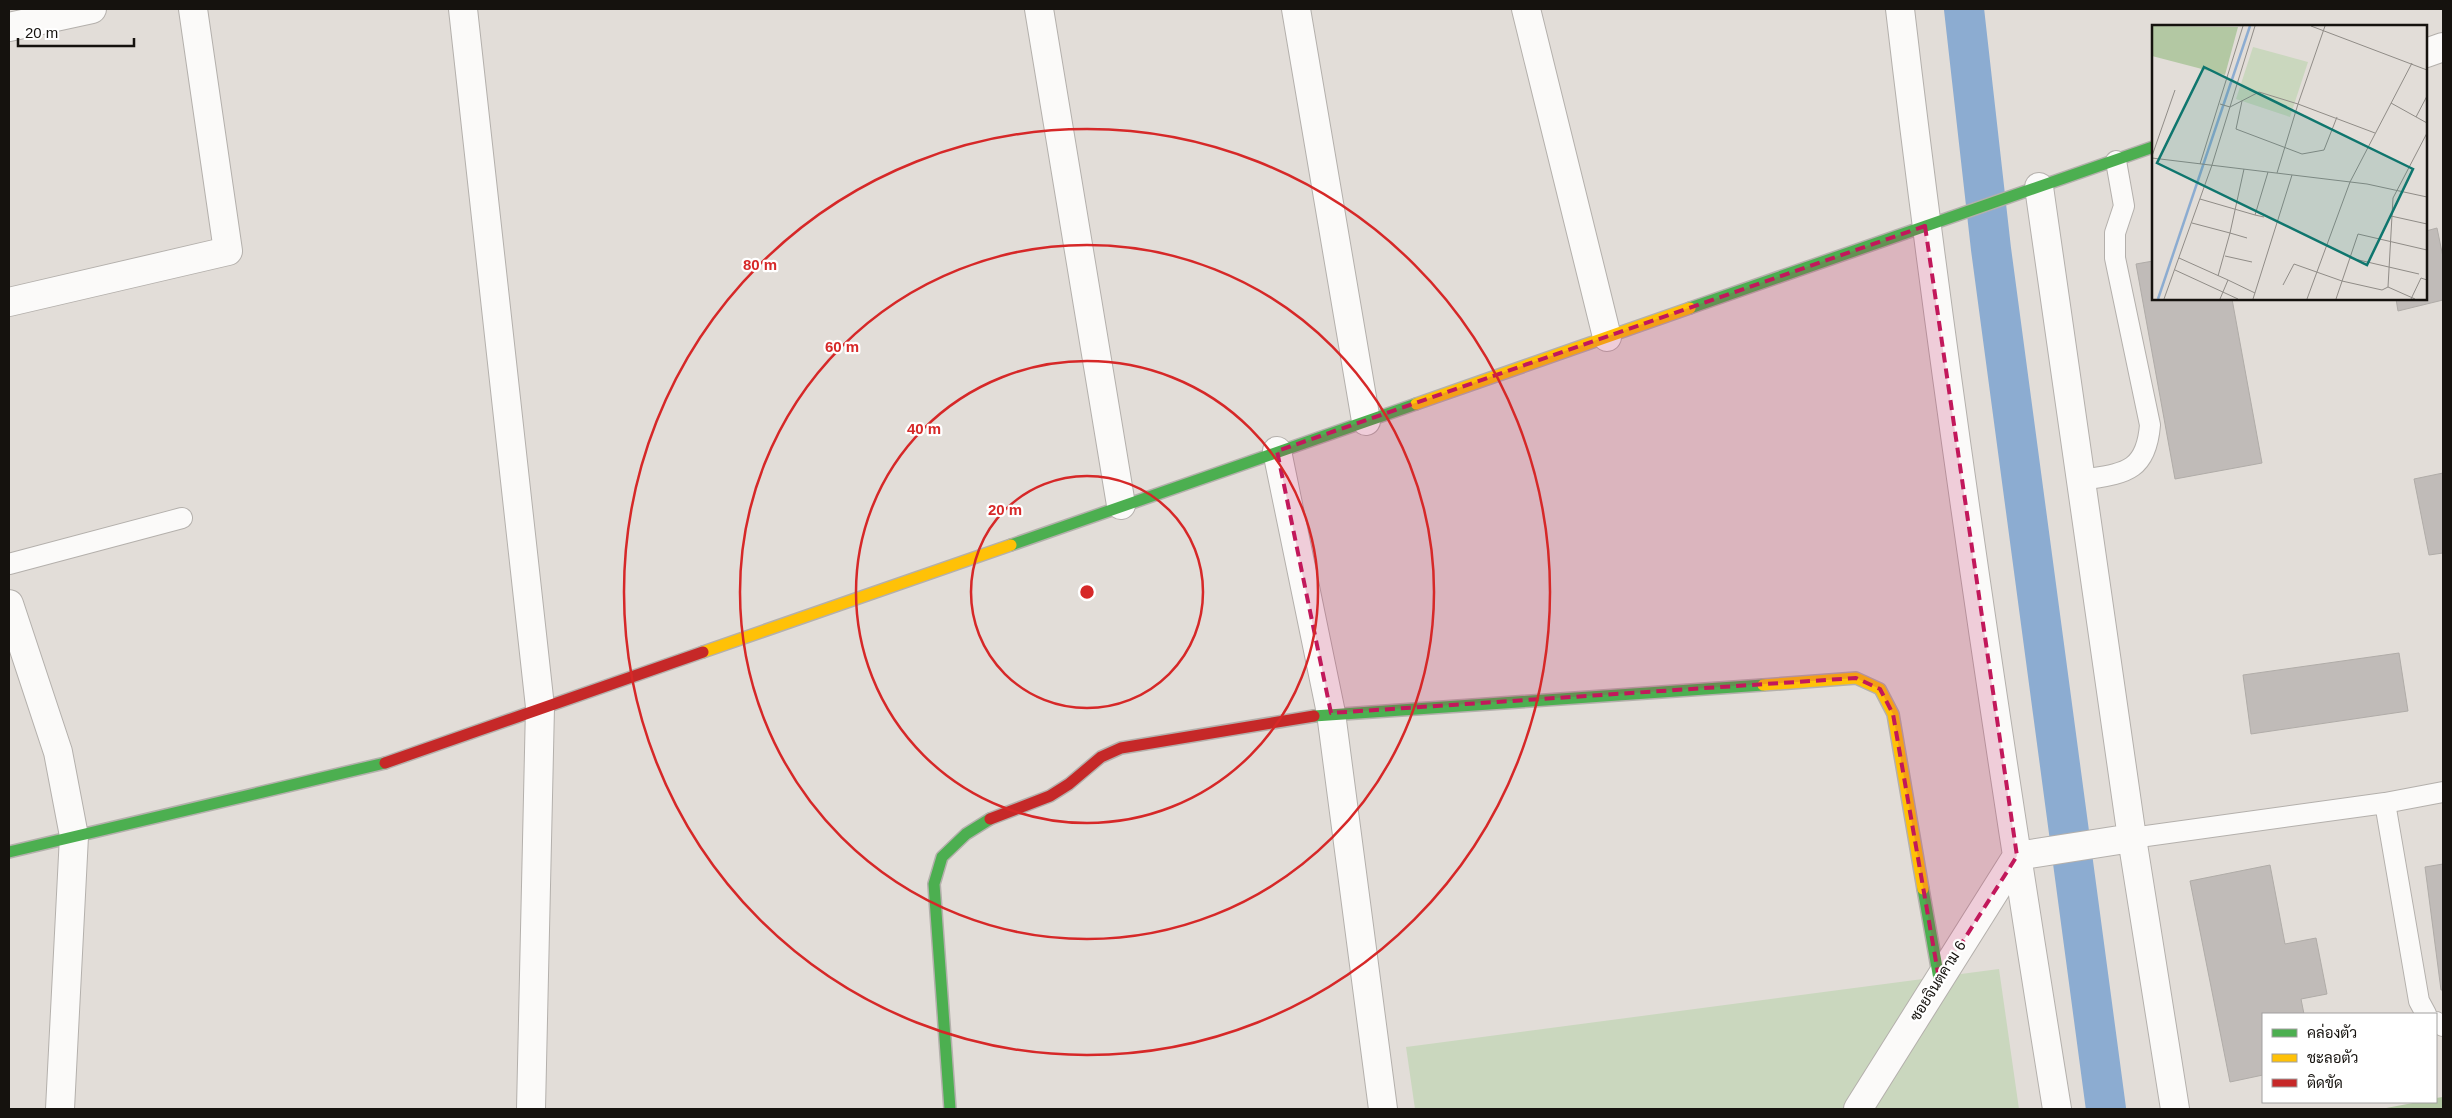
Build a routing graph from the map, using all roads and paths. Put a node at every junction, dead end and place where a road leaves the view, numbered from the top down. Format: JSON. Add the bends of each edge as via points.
{"nodes":[{"id":1,"x":92,"y":9,"type":"edge"},
{"id":2,"x":193,"y":9,"type":"edge"},
{"id":3,"x":463,"y":9,"type":"edge"},
{"id":4,"x":1038,"y":9,"type":"edge"},
{"id":5,"x":1296,"y":9,"type":"edge"},
{"id":6,"x":1526,"y":9,"type":"edge"},
{"id":7,"x":1900,"y":9,"type":"edge"},
{"id":8,"x":9,"y":27,"type":"edge"},
{"id":9,"x":2443,"y":47,"type":"edge"},
{"id":10,"x":2427,"y":53,"type":"edge"},
{"id":11,"x":2152,"y":148,"type":"edge"},
{"id":12,"x":2116,"y":160,"type":"junction"},
{"id":13,"x":2038,"y":188,"type":"junction"},
{"id":14,"x":1927,"y":226,"type":"junction"},
{"id":15,"x":9,"y":302,"type":"edge"},
{"id":16,"x":1607,"y":337,"type":"junction"},
{"id":17,"x":1366,"y":421,"type":"junction"},
{"id":18,"x":1277,"y":452,"type":"junction"},
{"id":19,"x":2082,"y":480,"type":"junction"},
{"id":20,"x":1122,"y":505,"type":"junction"},
{"id":21,"x":182,"y":518,"type":"dead end"},
{"id":22,"x":9,"y":564,"type":"edge"},
{"id":23,"x":9,"y":604,"type":"edge"},
{"id":24,"x":540,"y":707,"type":"junction"},
{"id":25,"x":1331,"y":713,"type":"junction"},
{"id":26,"x":2443,"y":792,"type":"edge"},
{"id":27,"x":2385,"y":803,"type":"junction"},
{"id":28,"x":74,"y":836,"type":"junction"},
{"id":29,"x":2131,"y":839,"type":"junction"},
{"id":30,"x":9,"y":852,"type":"edge"},
{"id":31,"x":2018,"y":856,"type":"junction"},
{"id":32,"x":1939,"y":979,"type":"junction"},
{"id":33,"x":2425,"y":1013,"type":"edge"},
{"id":34,"x":60,"y":1109,"type":"edge"},
{"id":35,"x":532,"y":1109,"type":"edge"},
{"id":36,"x":950,"y":1109,"type":"edge"},
{"id":37,"x":1383,"y":1109,"type":"edge"},
{"id":38,"x":1858,"y":1109,"type":"edge"},
{"id":39,"x":2058,"y":1109,"type":"edge"},
{"id":40,"x":2176,"y":1109,"type":"edge"}],
"edges":[{"from":1,"to":8,"type":"street"},
{"from":2,"to":15,"type":"street","via":[[228,251]]},
{"from":3,"to":24,"type":"street"},
{"from":4,"to":20,"type":"street"},
{"from":5,"to":17,"type":"street"},
{"from":6,"to":16,"type":"street"},
{"from":7,"to":14,"type":"street"},
{"from":9,"to":10,"type":"street"},
{"from":11,"to":12,"type":"street"},
{"from":12,"to":13,"type":"street"},
{"from":12,"to":19,"type":"lane","via":[[2124,206],[2115,233],[2115,258],[2150,425],[2148,447],[2139,463],[2116,475]]},
{"from":13,"to":14,"type":"street"},
{"from":13,"to":19,"type":"street"},
{"from":14,"to":16,"type":"street"},
{"from":14,"to":31,"type":"street"},
{"from":16,"to":17,"type":"street"},
{"from":17,"to":18,"type":"street"},
{"from":18,"to":20,"type":"street"},
{"from":18,"to":25,"type":"street"},
{"from":19,"to":29,"type":"street"},
{"from":20,"to":24,"type":"street"},
{"from":21,"to":22,"type":"lane"},
{"from":23,"to":28,"type":"street","via":[[58,752]]},
{"from":24,"to":28,"type":"street","via":[[376,766]]},
{"from":24,"to":35,"type":"street"},
{"from":25,"to":32,"type":"street","via":[[1856,678],[1880,689],[1893,714]]},
{"from":25,"to":36,"type":"street","via":[[1121,748],[1101,757],[1050,796],[987,820],[966,834],[942,857],[934,884]]},
{"from":25,"to":37,"type":"street"},
{"from":26,"to":27,"type":"lane"},
{"from":27,"to":29,"type":"lane"},
{"from":27,"to":33,"type":"lane","via":[[2419,1001]]},
{"from":28,"to":30,"type":"street"},
{"from":28,"to":34,"type":"street"},
{"from":29,"to":31,"type":"street"},
{"from":29,"to":40,"type":"street"},
{"from":31,"to":32,"type":"street","name":"ซอยจินตคาม 6"},
{"from":31,"to":39,"type":"street"},
{"from":32,"to":38,"type":"street","name":"ซอยจินตคาม 6"}]}
